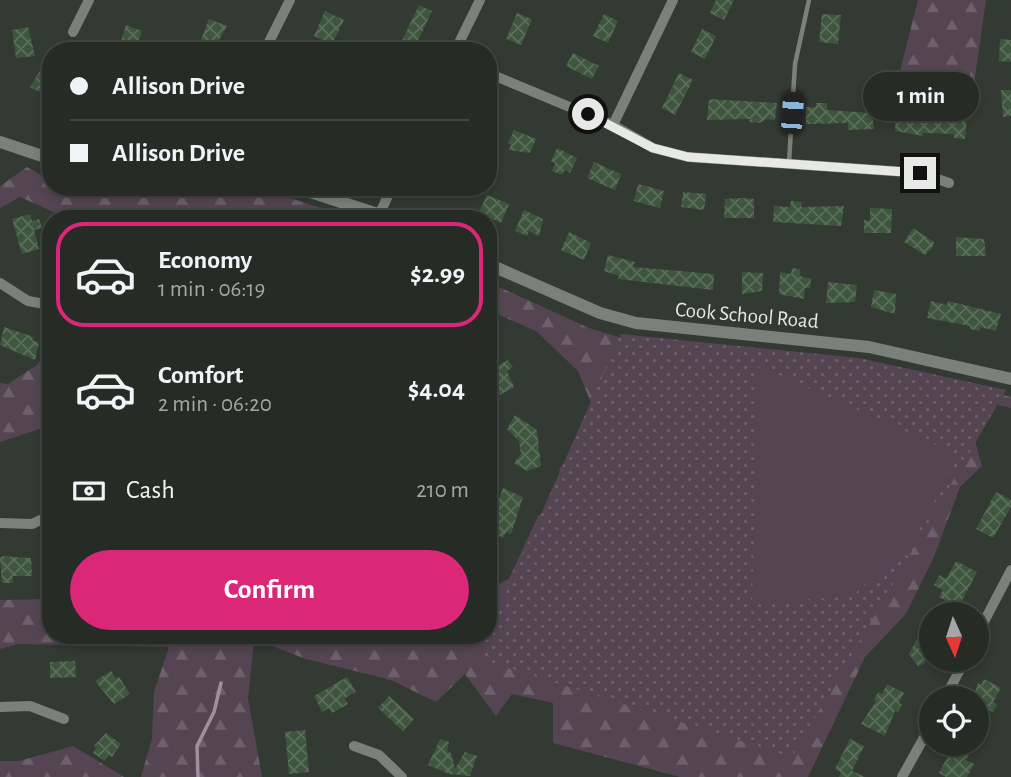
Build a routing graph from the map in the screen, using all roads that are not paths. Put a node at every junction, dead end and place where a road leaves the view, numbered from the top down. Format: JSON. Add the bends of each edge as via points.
{"nodes":[{"id":1,"x":89,"y":0,"type":"edge"},
{"id":2,"x":290,"y":0,"type":"edge"},
{"id":3,"x":480,"y":0,"type":"edge"},
{"id":4,"x":673,"y":0,"type":"edge"},
{"id":5,"x":809,"y":0,"type":"edge"},
{"id":6,"x":73,"y":32,"type":"dead end"},
{"id":7,"x":269,"y":42,"type":"edge"},
{"id":8,"x":459,"y":42,"type":"edge"},
{"id":9,"x":497,"y":77,"type":"edge"},
{"id":10,"x":613,"y":125,"type":"junction"},
{"id":11,"x":0,"y":142,"type":"edge"},
{"id":12,"x":42,"y":156,"type":"edge"},
{"id":13,"x":789,"y":162,"type":"junction"},
{"id":14,"x":949,"y":183,"type":"dead end"},
{"id":15,"x":323,"y":196,"type":"edge"},
{"id":16,"x":367,"y":210,"type":"edge"},
{"id":17,"x":497,"y":268,"type":"edge"},
{"id":18,"x":0,"y":283,"type":"edge"},
{"id":19,"x":42,"y":303,"type":"edge"},
{"id":20,"x":1011,"y":379,"type":"edge"},
{"id":21,"x":42,"y":519,"type":"edge"},
{"id":22,"x":0,"y":523,"type":"edge"},
{"id":23,"x":1011,"y":570,"type":"edge"},
{"id":24,"x":989,"y":612,"type":"edge"},
{"id":25,"x":0,"y":707,"type":"edge"},
{"id":26,"x":64,"y":719,"type":"dead end"},
{"id":27,"x":355,"y":746,"type":"dead end"},
{"id":28,"x":919,"y":747,"type":"edge"},
{"id":29,"x":402,"y":777,"type":"edge"},
{"id":30,"x":902,"y":777,"type":"edge"}],
"edges":[{"from":1,"to":6,"type":"street"},
{"from":2,"to":7,"type":"street"},
{"from":3,"to":8,"type":"street"},
{"from":4,"to":10,"type":"street"},
{"from":5,"to":13,"type":"lane","via":[[795,64]]},
{"from":9,"to":10,"type":"street"},
{"from":10,"to":13,"type":"street","via":[[653,148],[688,157]]},
{"from":11,"to":12,"type":"street"},
{"from":13,"to":14,"type":"street","via":[[920,173]]},
{"from":15,"to":16,"type":"street"},
{"from":17,"to":20,"type":"street","name":"Cook School Road","via":[[636,323],[869,347]]},
{"from":18,"to":19,"type":"street","via":[[27,300]]},
{"from":21,"to":22,"type":"street","via":[[32,524]]},
{"from":23,"to":24,"type":"street"},
{"from":25,"to":26,"type":"street","via":[[30,706]]},
{"from":27,"to":29,"type":"street","via":[[379,755]]},
{"from":28,"to":30,"type":"street"}]}
